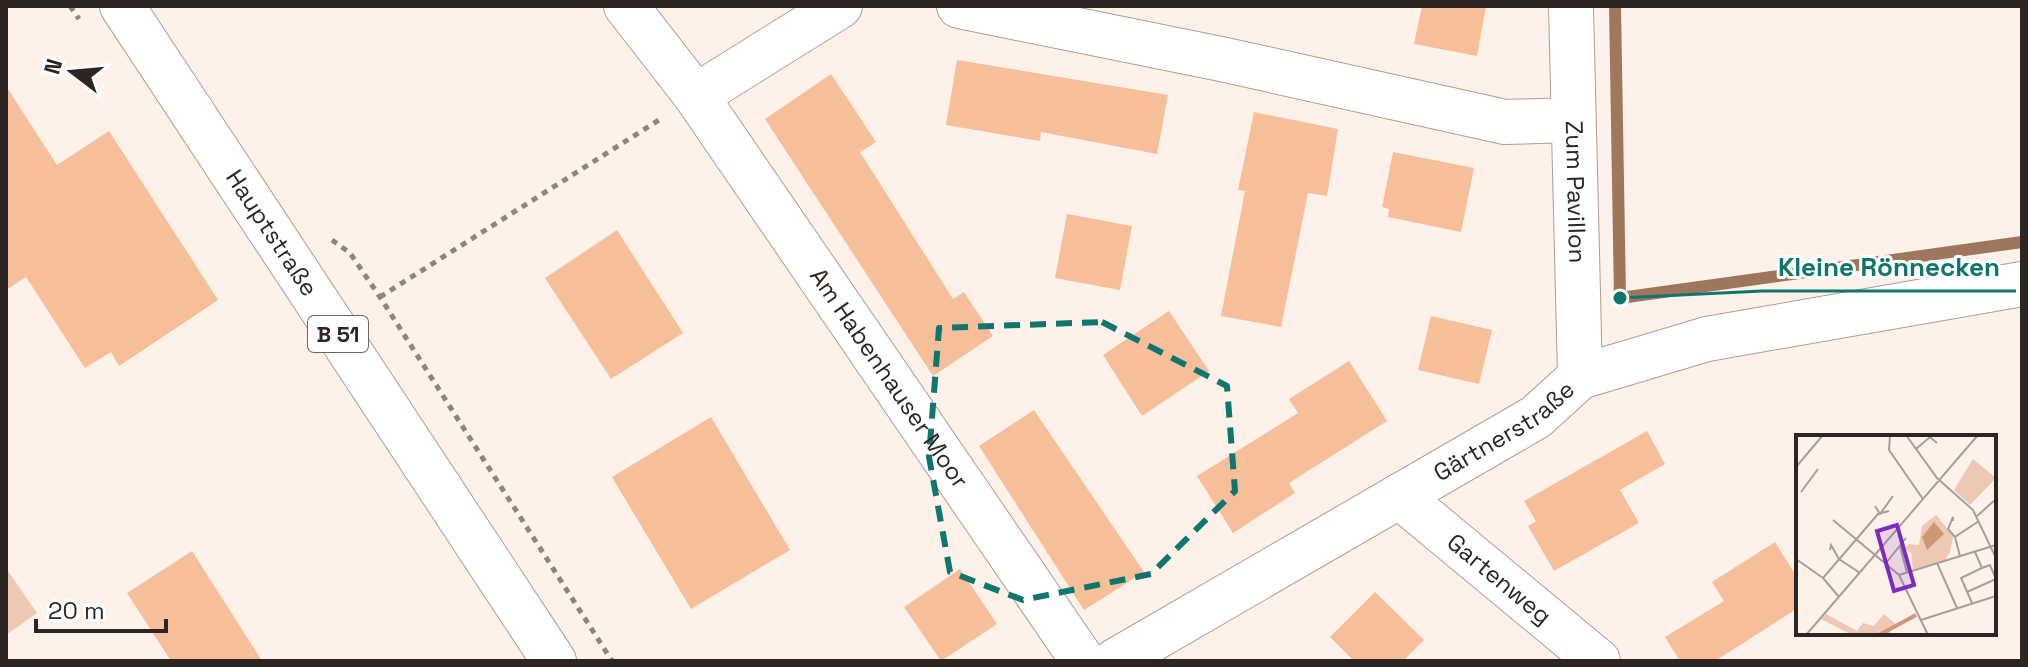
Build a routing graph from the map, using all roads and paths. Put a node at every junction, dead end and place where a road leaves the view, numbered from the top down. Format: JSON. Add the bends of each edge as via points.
{"nodes":[{"id":1,"x":122,"y":6,"type":"edge"},
{"id":2,"x":626,"y":6,"type":"edge"},
{"id":3,"x":840,"y":6,"type":"edge"},
{"id":4,"x":959,"y":6,"type":"edge"},
{"id":5,"x":1571,"y":6,"type":"edge"},
{"id":6,"x":696,"y":96,"type":"junction"},
{"id":7,"x":1573,"y":120,"type":"junction"},
{"id":8,"x":2022,"y":284,"type":"edge"},
{"id":9,"x":380,"y":297,"type":"dead end"},
{"id":10,"x":1580,"y":377,"type":"junction"},
{"id":11,"x":1399,"y":496,"type":"junction"},
{"id":12,"x":554,"y":661,"type":"edge"},
{"id":13,"x":1083,"y":661,"type":"edge"},
{"id":14,"x":1115,"y":661,"type":"edge"},
{"id":15,"x":1598,"y":661,"type":"edge"}],
"edges":[{"from":1,"to":12,"type":"street","name":"Hauptstraße","number":"B 51"},
{"from":2,"to":6,"type":"street","name":"Am Habenhauser Moor"},
{"from":3,"to":6,"type":"street"},
{"from":4,"to":7,"type":"street","via":[[1505,122]]},
{"from":5,"to":7,"type":"street","name":"Zum Pavillon"},
{"from":6,"to":9,"type":"path"},
{"from":6,"to":13,"type":"street","name":"Am Habenhauser Moor"},
{"from":7,"to":10,"type":"street","name":"Zum Pavillon"},
{"from":8,"to":10,"type":"street","name":"Gärtnerstraße","via":[[1707,339]]},
{"from":10,"to":11,"type":"street","name":"Gärtnerstraße","via":[[1536,417]]},
{"from":11,"to":14,"type":"street","name":"Gärtnerstraße"},
{"from":11,"to":15,"type":"street","name":"Gartenweg"}]}
